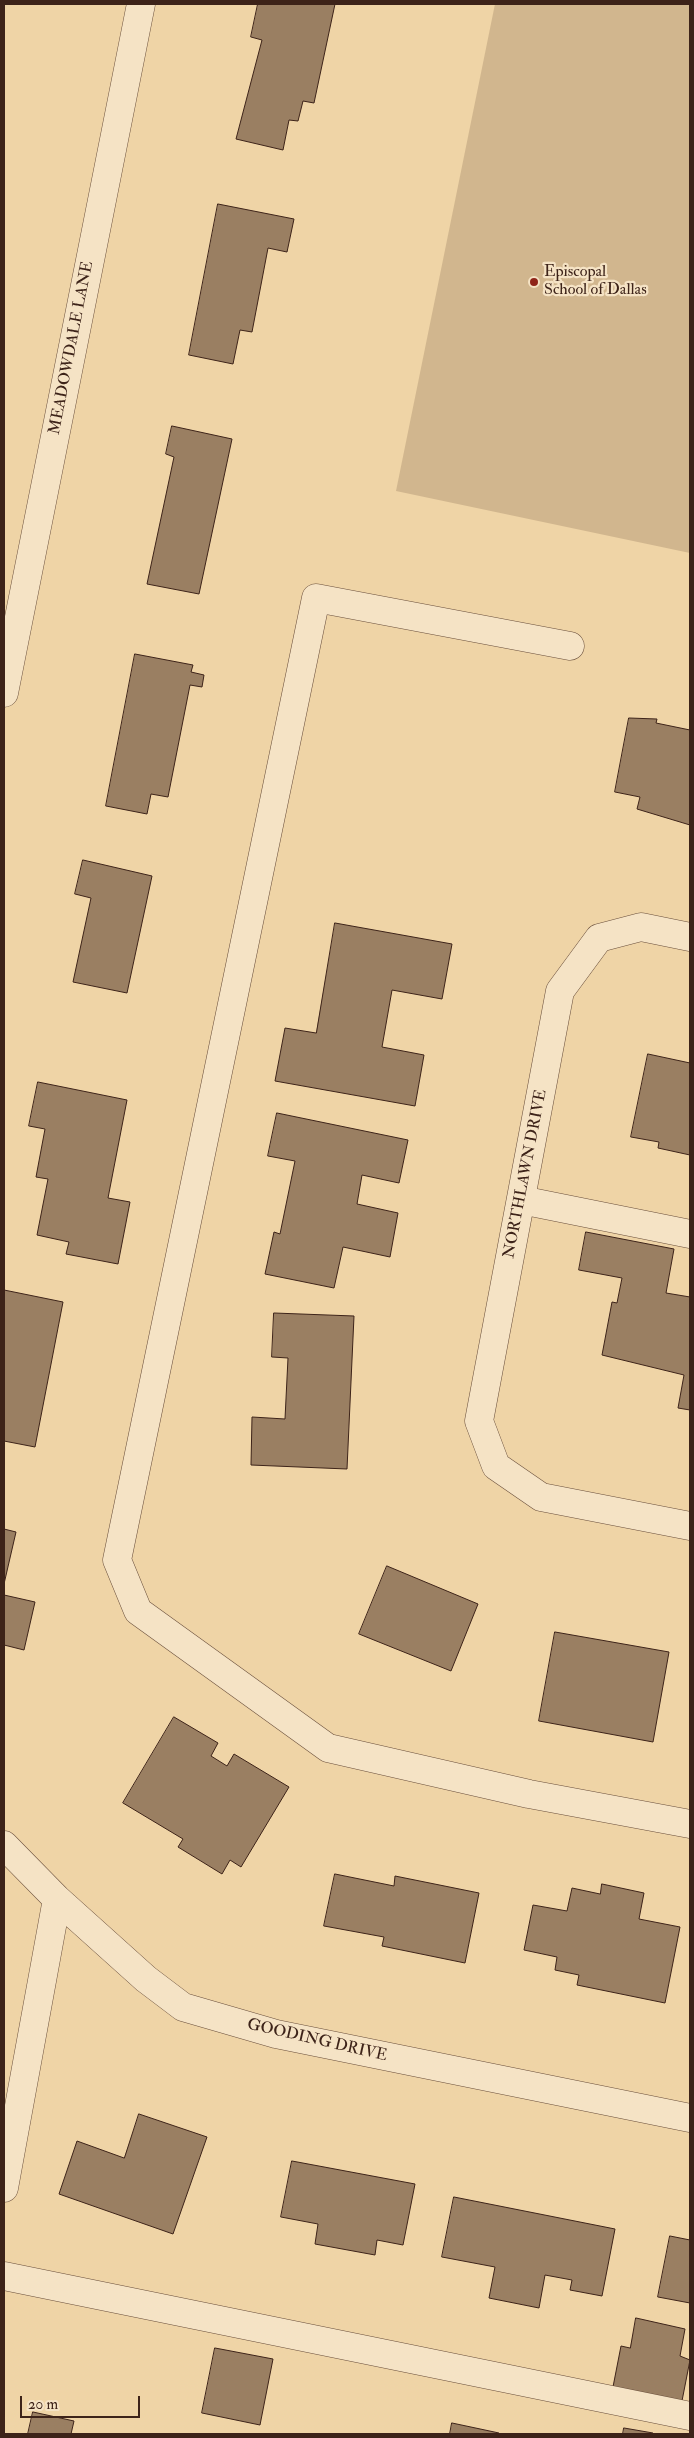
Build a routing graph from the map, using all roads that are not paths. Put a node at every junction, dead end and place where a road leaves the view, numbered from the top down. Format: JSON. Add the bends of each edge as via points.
{"nodes":[{"id":1,"x":141,"y":4,"type":"edge"},
{"id":2,"x":570,"y":646,"type":"dead end"},
{"id":3,"x":4,"y":693,"type":"edge"},
{"id":4,"x":690,"y":938,"type":"edge"},
{"id":5,"x":521,"y":1200,"type":"junction"},
{"id":6,"x":690,"y":1234,"type":"edge"},
{"id":7,"x":690,"y":1526,"type":"edge"},
{"id":8,"x":690,"y":1824,"type":"edge"},
{"id":9,"x":4,"y":1845,"type":"edge"},
{"id":10,"x":57,"y":1899,"type":"junction"},
{"id":11,"x":690,"y":2118,"type":"edge"},
{"id":12,"x":4,"y":2188,"type":"edge"},
{"id":13,"x":4,"y":2276,"type":"edge"},
{"id":14,"x":690,"y":2416,"type":"edge"}],
"edges":[{"from":1,"to":3,"type":"street","name":"MEADOWDALE LANE"},
{"from":2,"to":8,"type":"street","via":[[316,598],[117,1560],[138,1611],[328,1748],[529,1794]]},
{"from":4,"to":5,"type":"street","name":"NORTHLAWN DRIVE","via":[[641,927],[600,938],[560,991]]},
{"from":5,"to":6,"type":"street"},
{"from":5,"to":7,"type":"street","name":"NORTHLAWN DRIVE","via":[[479,1421],[496,1466],[541,1498]]},
{"from":9,"to":10,"type":"street","name":"GOODING DRIVE"},
{"from":10,"to":11,"type":"street","name":"GOODING DRIVE","via":[[146,1979],[183,2007],[276,2034]]},
{"from":10,"to":12,"type":"street"},
{"from":13,"to":14,"type":"street"}]}
